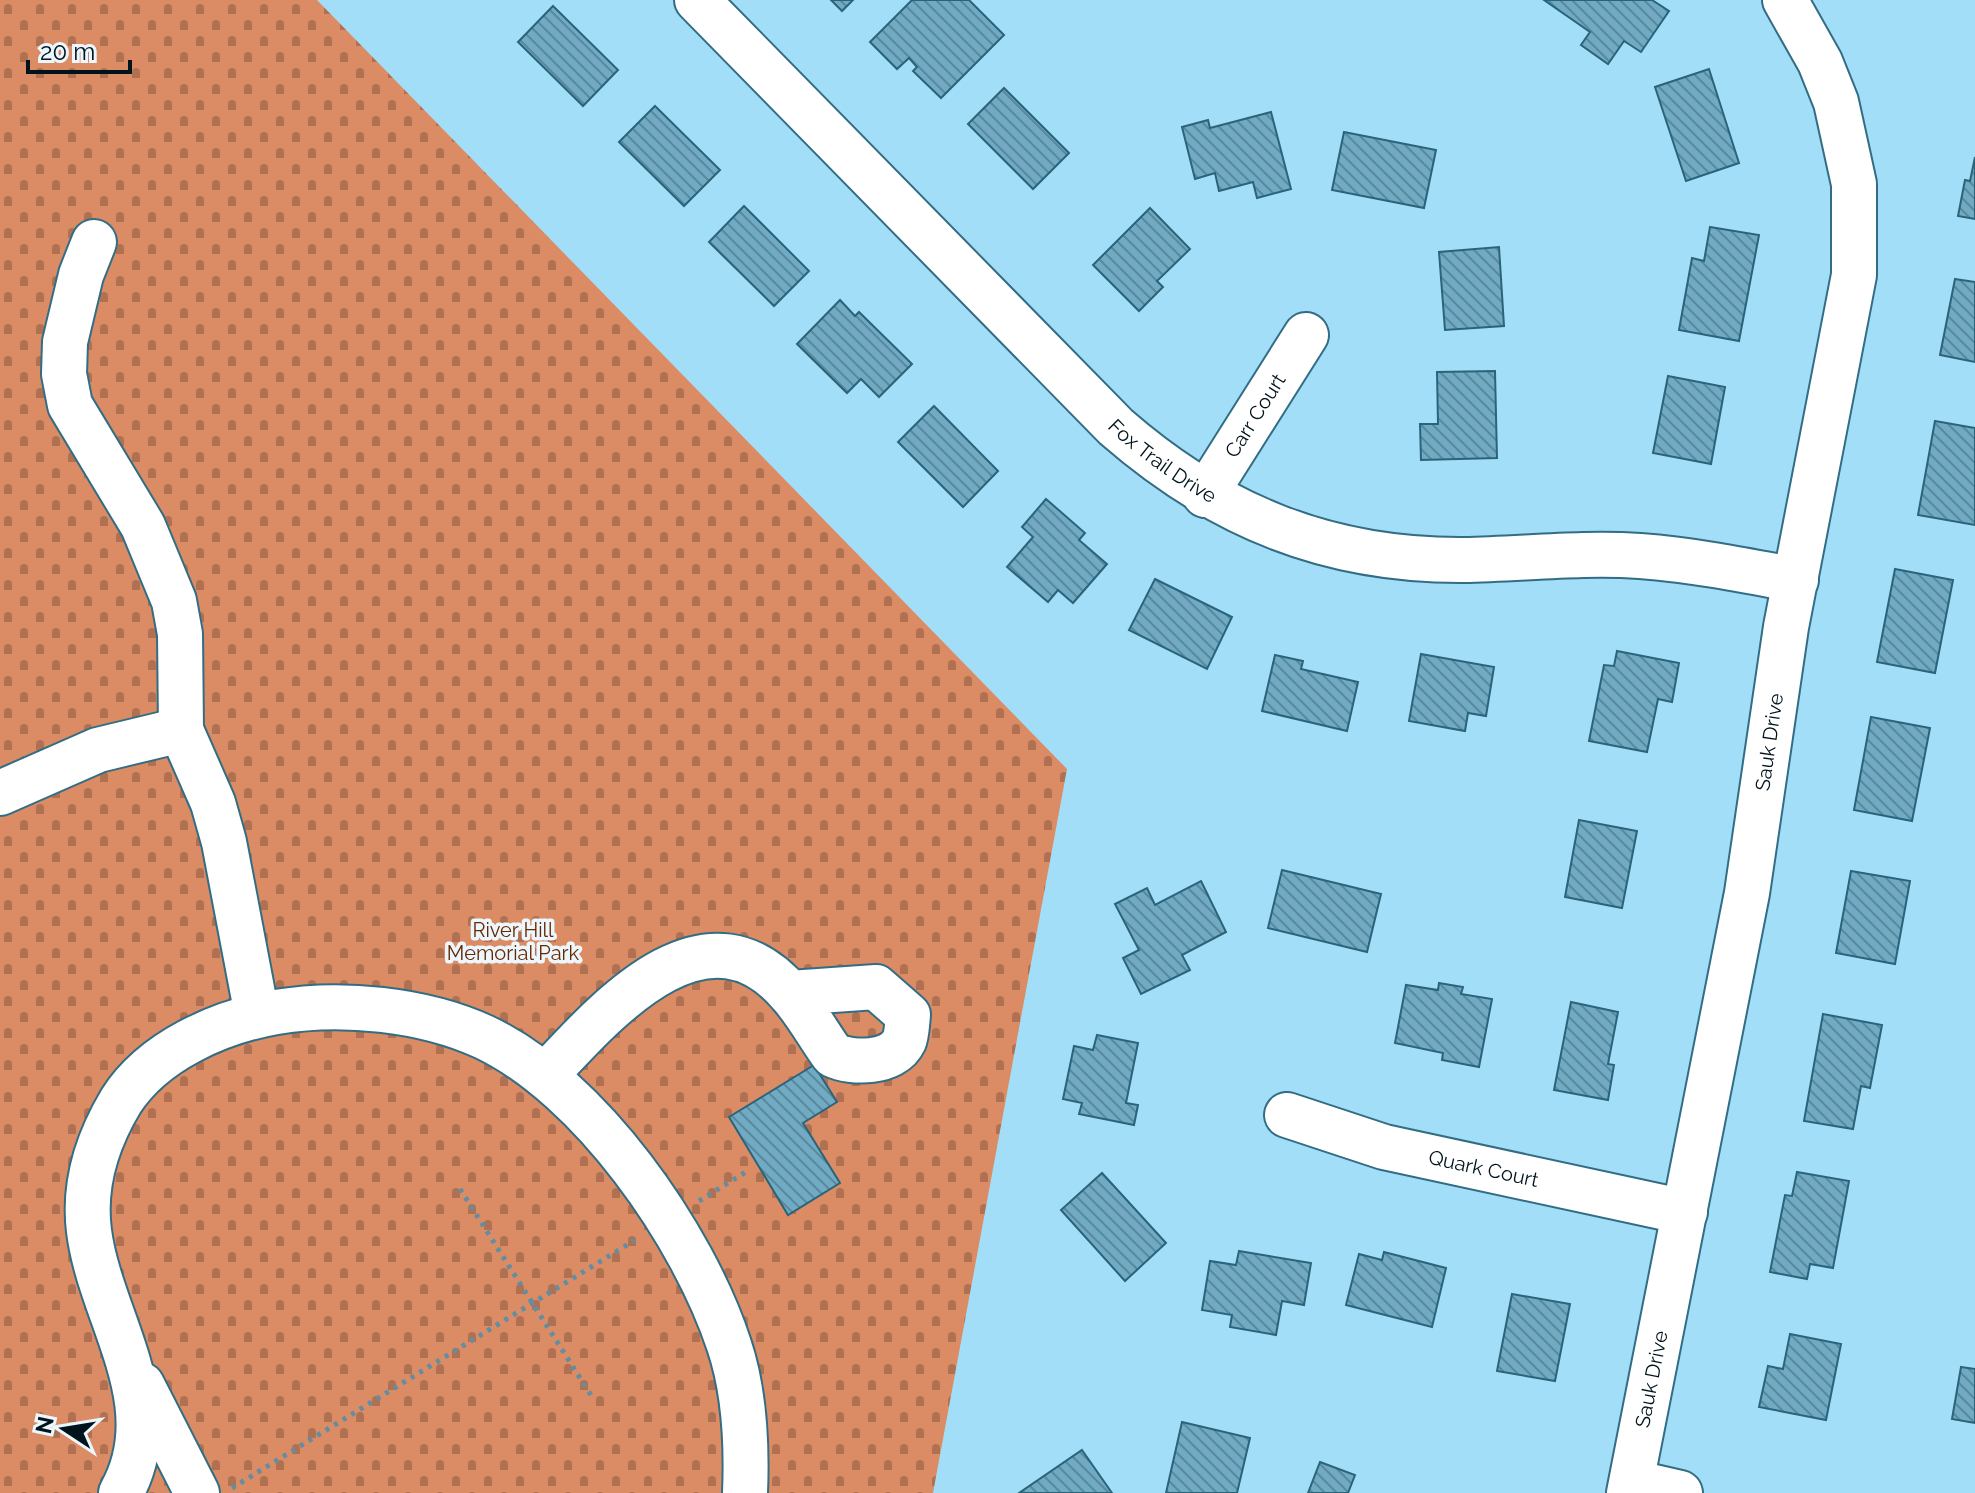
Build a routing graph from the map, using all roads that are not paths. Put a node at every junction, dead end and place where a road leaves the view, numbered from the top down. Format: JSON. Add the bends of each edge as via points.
{"nodes":[{"id":1,"x":697,"y":0,"type":"edge"},
{"id":2,"x":1785,"y":0,"type":"edge"},
{"id":3,"x":94,"y":242,"type":"dead end"},
{"id":4,"x":1306,"y":335,"type":"dead end"},
{"id":5,"x":1205,"y":495,"type":"junction"},
{"id":6,"x":1796,"y":580,"type":"junction"},
{"id":7,"x":181,"y":730,"type":"junction"},
{"id":8,"x":0,"y":793,"type":"edge"},
{"id":9,"x":790,"y":993,"type":"dead end"},
{"id":10,"x":257,"y":1015,"type":"junction"},
{"id":11,"x":545,"y":1076,"type":"junction"},
{"id":12,"x":1287,"y":1115,"type":"dead end"},
{"id":13,"x":1685,"y":1212,"type":"junction"},
{"id":14,"x":129,"y":1358,"type":"junction"},
{"id":15,"x":1630,"y":1488,"type":"edge"},
{"id":16,"x":121,"y":1493,"type":"edge"},
{"id":17,"x":197,"y":1493,"type":"edge"},
{"id":18,"x":745,"y":1493,"type":"edge"},
{"id":19,"x":1680,"y":1493,"type":"edge"}],
"edges":[{"from":1,"to":5,"type":"street","name":"Fox Trail Drive","via":[[1116,427]]},
{"from":2,"to":6,"type":"street","name":"Sauk Drive","via":[[1836,102],[1854,184],[1856,223],[1846,325]]},
{"from":3,"to":7,"type":"street","via":[[71,310],[64,374],[70,405],[143,526],[174,601],[180,634]]},
{"from":4,"to":5,"type":"street","name":"Carr Court"},
{"from":5,"to":6,"type":"street","name":"Fox Trail Drive","via":[[1284,532],[1371,554],[1460,560],[1637,556]]},
{"from":6,"to":13,"type":"street","name":"Sauk Drive","via":[[1747,893]]},
{"from":7,"to":8,"type":"street","via":[[98,750]]},
{"from":7,"to":10,"type":"street","via":[[224,842]]},
{"from":9,"to":11,"type":"street","via":[[741,959],[714,955],[667,966],[585,1033]]},
{"from":10,"to":11,"type":"street","via":[[318,1007],[423,1019],[482,1036]]},
{"from":10,"to":14,"type":"street","via":[[203,1035],[149,1069],[123,1099],[91,1165],[87,1194],[93,1257]]},
{"from":11,"to":18,"type":"street","via":[[605,1134],[666,1221],[713,1305],[729,1345],[744,1426]]},
{"from":12,"to":13,"type":"street","name":"Quark Court","via":[[1384,1147]]},
{"from":13,"to":15,"type":"street","name":"Sauk Drive"},
{"from":14,"to":16,"type":"street","via":[[138,1425]]},
{"from":14,"to":17,"type":"street"},
{"from":15,"to":19,"type":"street"}]}
